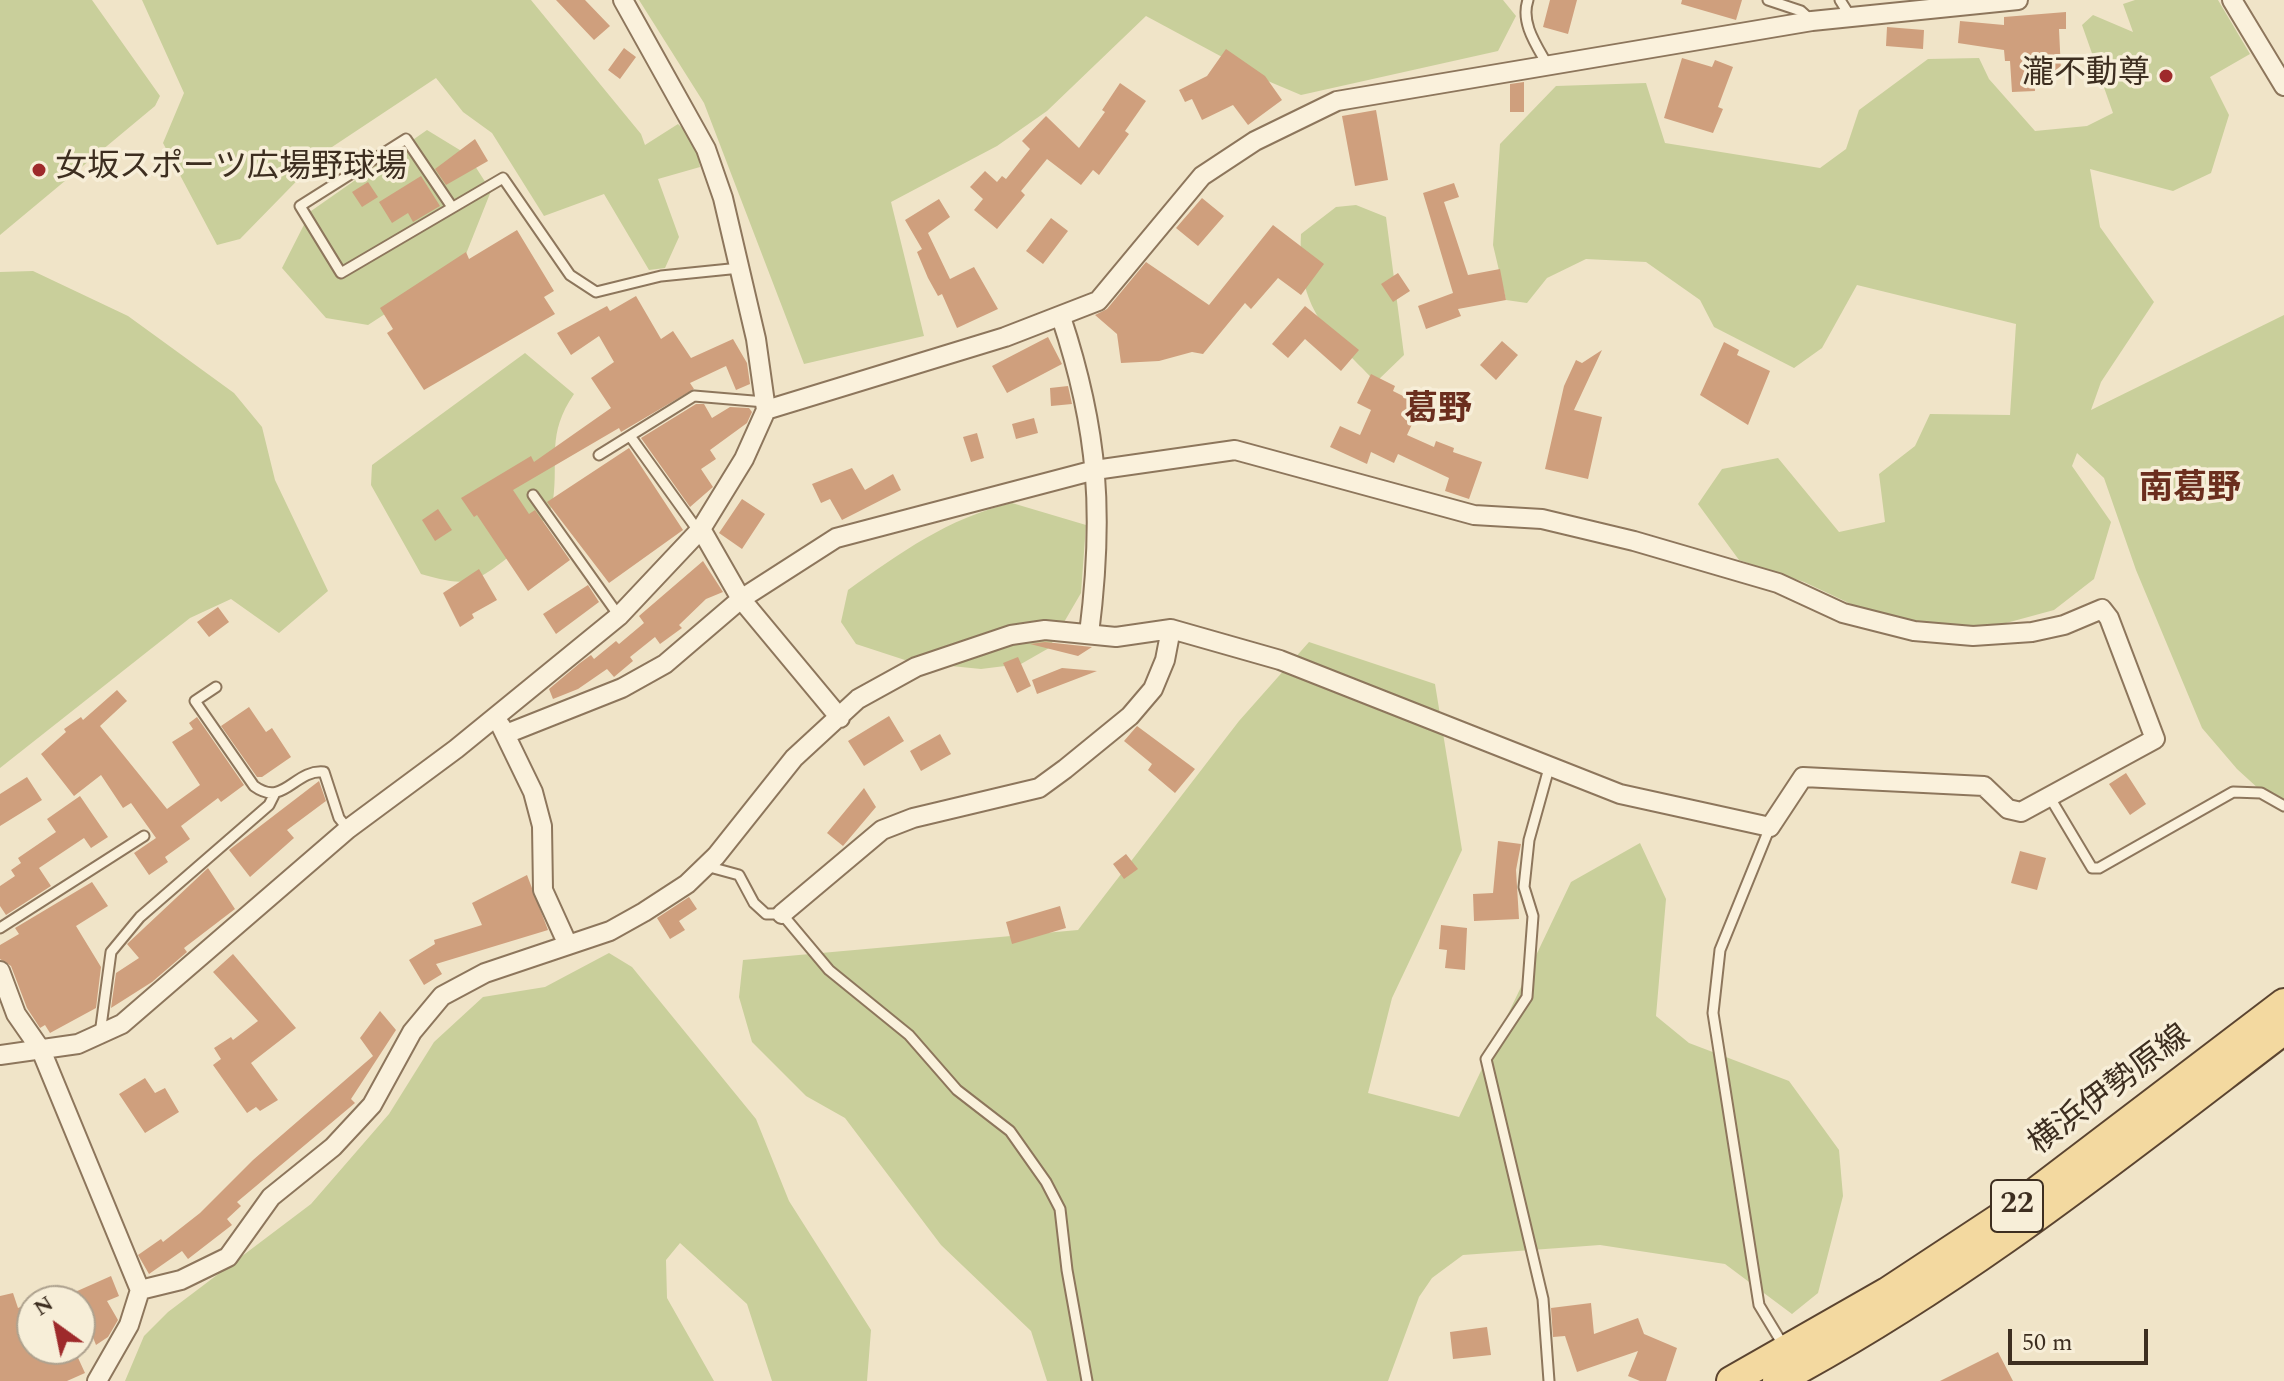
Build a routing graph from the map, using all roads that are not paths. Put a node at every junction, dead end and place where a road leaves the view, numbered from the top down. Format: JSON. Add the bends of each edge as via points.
{"nodes":[{"id":1,"x":623,"y":0,"type":"edge"},
{"id":2,"x":1528,"y":0,"type":"edge"},
{"id":3,"x":1768,"y":0,"type":"edge"},
{"id":4,"x":2018,"y":0,"type":"edge"},
{"id":5,"x":2232,"y":0,"type":"edge"},
{"id":6,"x":1845,"y":8,"type":"edge"},
{"id":7,"x":1812,"y":21,"type":"junction"},
{"id":8,"x":1548,"y":66,"type":"junction"},
{"id":9,"x":2284,"y":86,"type":"edge"},
{"id":10,"x":452,"y":207,"type":"junction"},
{"id":11,"x":740,"y":268,"type":"junction"},
{"id":12,"x":1061,"y":317,"type":"junction"},
{"id":13,"x":765,"y":406,"type":"junction"},
{"id":14,"x":630,"y":436,"type":"junction"},
{"id":15,"x":599,"y":455,"type":"dead end"},
{"id":16,"x":1095,"y":470,"type":"junction"},
{"id":17,"x":533,"y":495,"type":"dead end"},
{"id":18,"x":700,"y":531,"type":"junction"},
{"id":19,"x":741,"y":599,"type":"junction"},
{"id":20,"x":619,"y":616,"type":"junction"},
{"id":21,"x":1171,"y":629,"type":"junction"},
{"id":22,"x":1089,"y":634,"type":"junction"},
{"id":23,"x":216,"y":687,"type":"dead end"},
{"id":24,"x":495,"y":716,"type":"junction"},
{"id":25,"x":840,"y":718,"type":"junction"},
{"id":26,"x":506,"y":734,"type":"junction"},
{"id":27,"x":1549,"y":768,"type":"junction"},
{"id":28,"x":274,"y":795,"type":"junction"},
{"id":29,"x":2049,"y":796,"type":"junction"},
{"id":30,"x":2284,"y":806,"type":"edge"},
{"id":31,"x":1770,"y":827,"type":"junction"},
{"id":32,"x":348,"y":829,"type":"junction"},
{"id":33,"x":144,"y":836,"type":"dead end"},
{"id":34,"x":706,"y":866,"type":"junction"},
{"id":35,"x":782,"y":914,"type":"junction"},
{"id":36,"x":0,"y":928,"type":"edge"},
{"id":37,"x":568,"y":945,"type":"junction"},
{"id":38,"x":0,"y":971,"type":"edge"},
{"id":39,"x":2284,"y":1003,"type":"edge"},
{"id":40,"x":2284,"y":1030,"type":"edge"},
{"id":41,"x":100,"y":1034,"type":"junction"},
{"id":42,"x":41,"y":1050,"type":"junction"},
{"id":43,"x":0,"y":1055,"type":"edge"},
{"id":44,"x":140,"y":1290,"type":"junction"},
{"id":45,"x":1786,"y":1350,"type":"junction"},
{"id":46,"x":97,"y":1381,"type":"edge"},
{"id":47,"x":1087,"y":1381,"type":"edge"},
{"id":48,"x":1549,"y":1381,"type":"edge"},
{"id":49,"x":1731,"y":1381,"type":"edge"},
{"id":50,"x":1777,"y":1381,"type":"edge"}],
"edges":[{"from":1,"to":11,"type":"street","via":[[706,149]]},
{"from":2,"to":8,"type":"lane","via":[[1529,31]]},
{"from":3,"to":7,"type":"lane","via":[[1801,11]]},
{"from":4,"to":6,"type":"street"},
{"from":5,"to":9,"type":"street"},
{"from":6,"to":7,"type":"street"},
{"from":7,"to":8,"type":"street"},
{"from":8,"to":12,"type":"street","via":[[1337,101],[1255,141],[1202,176],[1098,301]]},
{"from":10,"to":10,"type":"lane","via":[[341,273],[300,206],[406,139]]},
{"from":10,"to":11,"type":"lane","via":[[503,178],[570,275],[596,292],[661,276]]},
{"from":11,"to":13,"type":"street"},
{"from":12,"to":13,"type":"street"},
{"from":12,"to":16,"type":"street","via":[[1081,377]]},
{"from":13,"to":14,"type":"lane","via":[[694,396]]},
{"from":13,"to":18,"type":"street","via":[[744,459]]},
{"from":14,"to":15,"type":"lane"},
{"from":14,"to":18,"type":"lane"},
{"from":16,"to":19,"type":"street","via":[[836,538]]},
{"from":16,"to":22,"type":"street","via":[[1099,515]]},
{"from":16,"to":29,"type":"street","via":[[1235,450],[1474,515],[1542,519],[1634,541],[1778,583],[1843,613],[1914,631],[1973,636],[2032,632],[2102,609],[2155,739]]},
{"from":17,"to":20,"type":"lane"},
{"from":18,"to":19,"type":"street"},
{"from":18,"to":20,"type":"street"},
{"from":19,"to":25,"type":"street"},
{"from":19,"to":26,"type":"street","via":[[665,664],[622,688]]},
{"from":20,"to":24,"type":"street"},
{"from":21,"to":22,"type":"street","via":[[1116,637]]},
{"from":21,"to":27,"type":"street","via":[[1280,660]]},
{"from":21,"to":35,"type":"street","via":[[1153,689],[1130,716],[1065,769],[1039,788],[882,830]]},
{"from":22,"to":25,"type":"street","via":[[1033,632],[950,653],[884,683]]},
{"from":23,"to":28,"type":"lane","via":[[195,701],[254,786]]},
{"from":24,"to":26,"type":"street"},
{"from":24,"to":32,"type":"street"},
{"from":25,"to":34,"type":"street","via":[[794,758]]},
{"from":26,"to":37,"type":"street","via":[[533,792],[542,826],[543,890]]},
{"from":27,"to":31,"type":"street","via":[[1620,794]]},
{"from":27,"to":48,"type":"lane","via":[[1529,840],[1524,887],[1533,916],[1527,997],[1486,1059],[1543,1299]]},
{"from":28,"to":32,"type":"lane","via":[[313,771],[324,772],[339,818]]},
{"from":28,"to":41,"type":"lane","via":[[269,805],[140,917],[111,952]]},
{"from":29,"to":30,"type":"lane","via":[[2092,868],[2233,792],[2261,793]]},
{"from":29,"to":31,"type":"street","via":[[2021,812],[2008,809],[1984,786],[1803,777]]},
{"from":31,"to":45,"type":"lane","via":[[1720,950],[1713,1013],[1759,1305]]},
{"from":32,"to":41,"type":"street","via":[[122,1024]]},
{"from":33,"to":36,"type":"lane"},
{"from":34,"to":35,"type":"lane","via":[[739,875],[766,914]]},
{"from":34,"to":37,"type":"street","via":[[687,884],[610,931]]},
{"from":35,"to":47,"type":"lane","via":[[829,970],[909,1035],[957,1090],[1010,1131],[1046,1182],[1060,1209]]},
{"from":37,"to":44,"type":"street","via":[[485,973],[442,996],[412,1032],[372,1105],[333,1147],[271,1197],[228,1257],[181,1280]]},
{"from":38,"to":42,"type":"street","via":[[16,1014]]},
{"from":39,"to":45,"type":"main road","name":"横浜伊勢原線","number":"22","via":[[2016,1207],[1887,1292]]},
{"from":40,"to":50,"type":"main road","name":"横浜伊勢原線","number":"22","via":[[2022,1230],[1896,1313]]},
{"from":41,"to":42,"type":"street"},
{"from":42,"to":43,"type":"street"},
{"from":42,"to":44,"type":"street"},
{"from":44,"to":46,"type":"street","via":[[129,1325]]},
{"from":45,"to":49,"type":"main road","name":"横浜伊勢原線","number":"22"}]}
